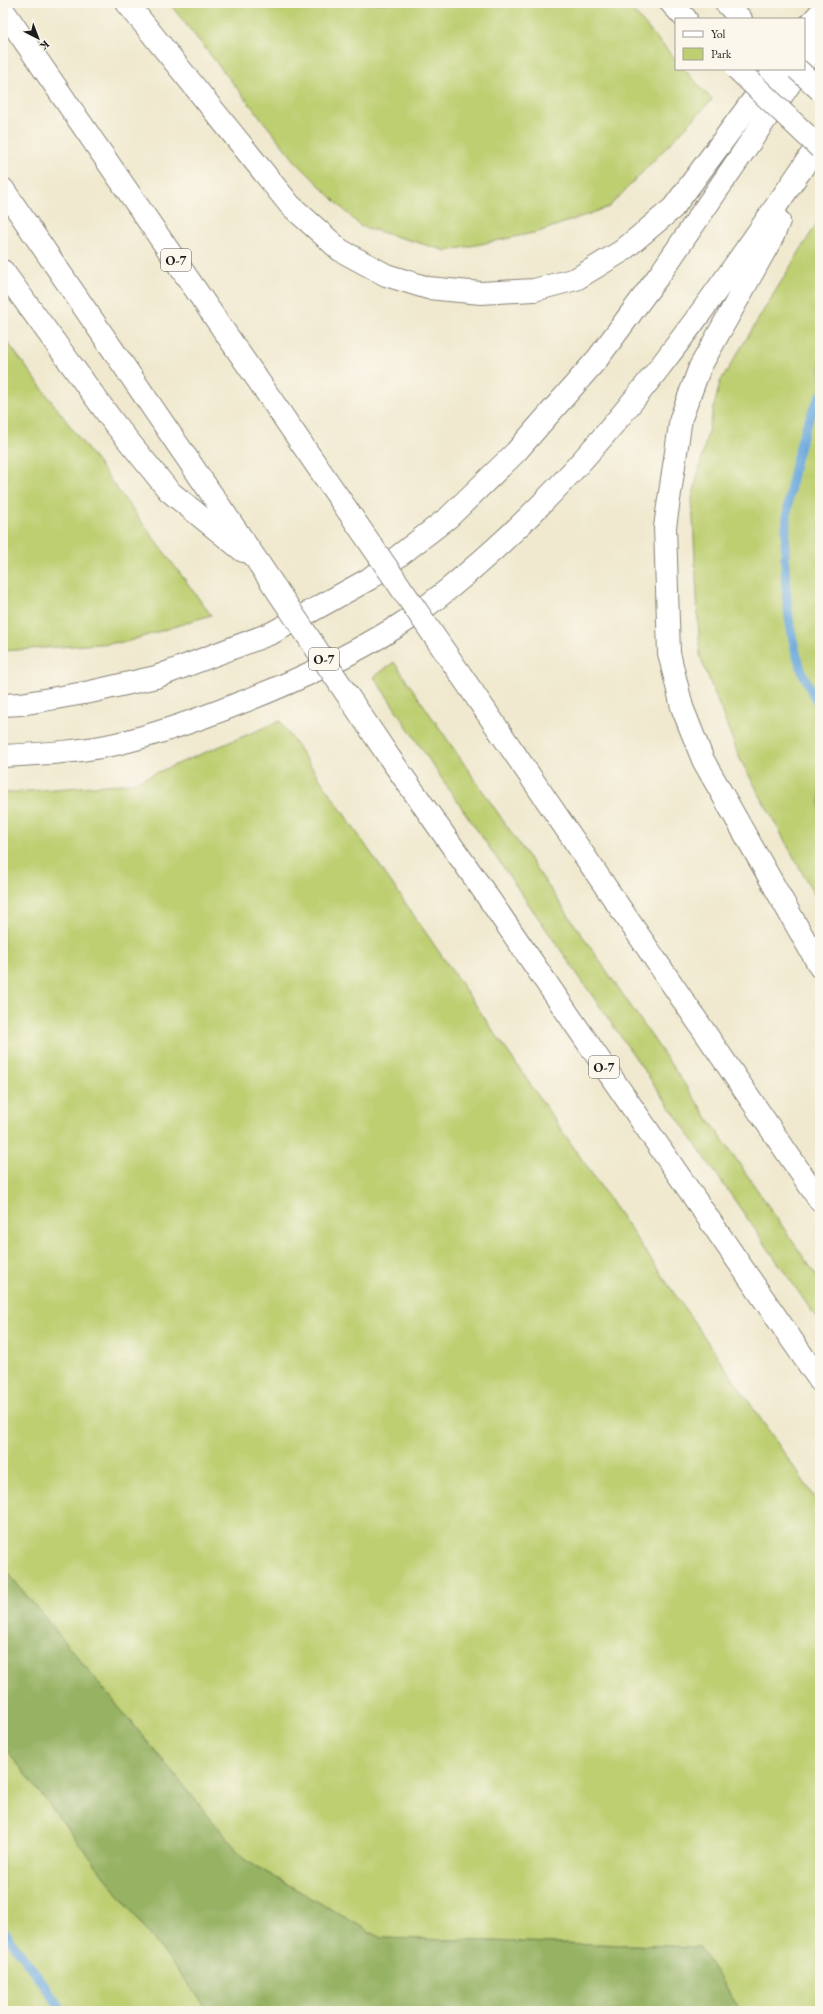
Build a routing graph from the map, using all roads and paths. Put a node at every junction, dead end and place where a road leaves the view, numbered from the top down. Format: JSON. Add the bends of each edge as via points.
{"nodes":[{"id":1,"x":127,"y":3,"type":"edge"},
{"id":2,"x":670,"y":3,"type":"edge"},
{"id":3,"x":726,"y":3,"type":"edge"},
{"id":4,"x":3,"y":10,"type":"edge"},
{"id":5,"x":820,"y":13,"type":"edge"},
{"id":6,"x":685,"y":18,"type":"edge"},
{"id":7,"x":740,"y":18,"type":"edge"},
{"id":8,"x":805,"y":30,"type":"edge"},
{"id":9,"x":820,"y":39,"type":"edge"},
{"id":10,"x":805,"y":61,"type":"edge"},
{"id":11,"x":738,"y":70,"type":"edge"},
{"id":12,"x":775,"y":70,"type":"edge"},
{"id":13,"x":797,"y":70,"type":"edge"},
{"id":14,"x":799,"y":70,"type":"edge"},
{"id":15,"x":820,"y":90,"type":"edge"},
{"id":16,"x":820,"y":141,"type":"edge"},
{"id":17,"x":820,"y":148,"type":"edge"},
{"id":18,"x":801,"y":170,"type":"junction"},
{"id":19,"x":3,"y":189,"type":"edge"},
{"id":20,"x":3,"y":271,"type":"edge"},
{"id":21,"x":260,"y":565,"type":"junction"},
{"id":22,"x":3,"y":704,"type":"edge"},
{"id":23,"x":3,"y":756,"type":"edge"},
{"id":24,"x":820,"y":967,"type":"edge"},
{"id":25,"x":820,"y":1201,"type":"edge"},
{"id":26,"x":820,"y":1381,"type":"edge"}],
"edges":[{"from":1,"to":12,"type":"main road","via":[[290,205],[314,229],[340,250],[386,275],[428,288],[480,293],[534,290],[576,279],[622,250],[673,208]]},
{"from":2,"to":6,"type":"main road"},
{"from":3,"to":7,"type":"main road"},
{"from":4,"to":25,"type":"main road","number":"O-7","bridge":true},
{"from":5,"to":8,"type":"main road"},
{"from":9,"to":10,"type":"main road"},
{"from":11,"to":17,"type":"main road","bridge":true},
{"from":13,"to":22,"type":"main road","via":[[660,274],[598,358],[516,452],[449,517],[369,579],[272,633],[156,677],[90,692],[21,704]]},
{"from":14,"to":15,"type":"main road","bridge":true},
{"from":16,"to":18,"type":"main road"},
{"from":18,"to":23,"type":"main road","via":[[739,261],[664,362],[598,444],[510,534],[460,580],[400,625],[346,656],[266,693],[195,721],[115,744],[35,755]]},
{"from":18,"to":24,"type":"main road","via":[[773,236],[700,367],[681,418],[665,527],[666,589],[669,653],[682,707],[698,747]]},
{"from":19,"to":21,"type":"main road","number":"O-7"},
{"from":20,"to":21,"type":"main road","via":[[168,492]]},
{"from":21,"to":26,"type":"main road","number":"O-7","bridge":true,"via":[[387,754]]}]}
